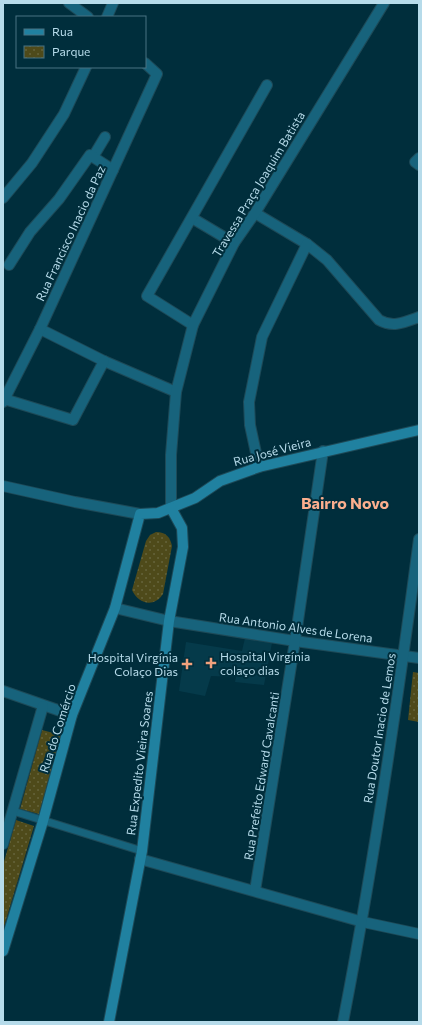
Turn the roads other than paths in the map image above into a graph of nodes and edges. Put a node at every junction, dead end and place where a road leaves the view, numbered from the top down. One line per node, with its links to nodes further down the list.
1 (69, 3): 4 (street)
2 (113, 3): 5 (street)
3 (384, 3): 15 (street, Travessa Praça Joaquim Batista)
4 (87, 16)
5 (107, 16)
6 (146, 64): 13 (street, Rua Francisco Inacio da Paz)
7 (86, 68): 14 (street)
8 (267, 84): 16 (street)
9 (105, 137): 10 (street)
10 (93, 157): 13 (street); 19 (street)
11 (419, 158): 12 (street)
12 (419, 165)
13 (113, 170): 22 (street, Rua Francisco Inacio da Paz)
14 (3, 198)
15 (255, 213): 17 (street, Travessa Praça Joaquim Batista); 18 (street)
16 (192, 218): 17 (street); 21 (street)
17 (234, 244): 21 (street, Travessa Praça Joaquim Batista)
18 (307, 244): 20 (street); 28 (street)
19 (9, 265)
20 (419, 317)
21 (193, 325): 24 (street, Travessa Praça Joaquim Batista)
22 (40, 330): 23 (street); 25 (street, Rua Francisco Inacio da Paz)
23 (104, 361): 24 (street); 25 (street)
24 (176, 392): 30 (street, Travessa Praça Joaquim Batista)
25 (4, 400)
26 (419, 430): 27 (main road, Rua José Vieira)
27 (323, 451): 28 (main road, Rua José Vieira); 35 (street, Rua Prefeito Edward Cavalcanti)
28 (260, 466): 30 (main road, Rua José Vieira)
29 (3, 486): 31 (street)
30 (171, 508): 31 (main road, Rua José Vieira); 34 (main road, Rua Expedito Vieira Soares)
31 (140, 514): 33 (main road, Rua do Comércio)
32 (419, 539): 36 (street, Rua Doutor Inacio de Lemos)
33 (115, 608): 34 (street, Rua Antonio Alves de Lorena); 40 (main road, Rua do Comércio)
34 (169, 621): 35 (street, Rua Antonio Alves de Lorena); 44 (main road, Rua Expedito Vieira Soares)
35 (295, 641): 36 (street, Rua Antonio Alves de Lorena); 45 (street, Rua Prefeito Edward Cavalcanti)
36 (404, 655): 37 (street, Rua Antonio Alves de Lorena); 46 (street, Rua Doutor Inacio de Lemos)
37 (419, 658)
38 (3, 691): 39 (street)
39 (43, 706): 40 (street); 41 (street)
40 (72, 715): 42 (main road, Rua do Comércio)
41 (13, 811): 42 (lane); 43 (street)
42 (43, 821): 44 (lane); 48 (main road, Rua do Comércio)
43 (3, 844)
44 (141, 855): 45 (street); 49 (main road, Rua Expedito Vieira Soares)
45 (255, 892): 46 (street)
46 (363, 922): 47 (street); 50 (street, Rua Doutor Inacio de Lemos)
47 (419, 934)
48 (3, 951)
49 (110, 1022)
50 (343, 1022)

